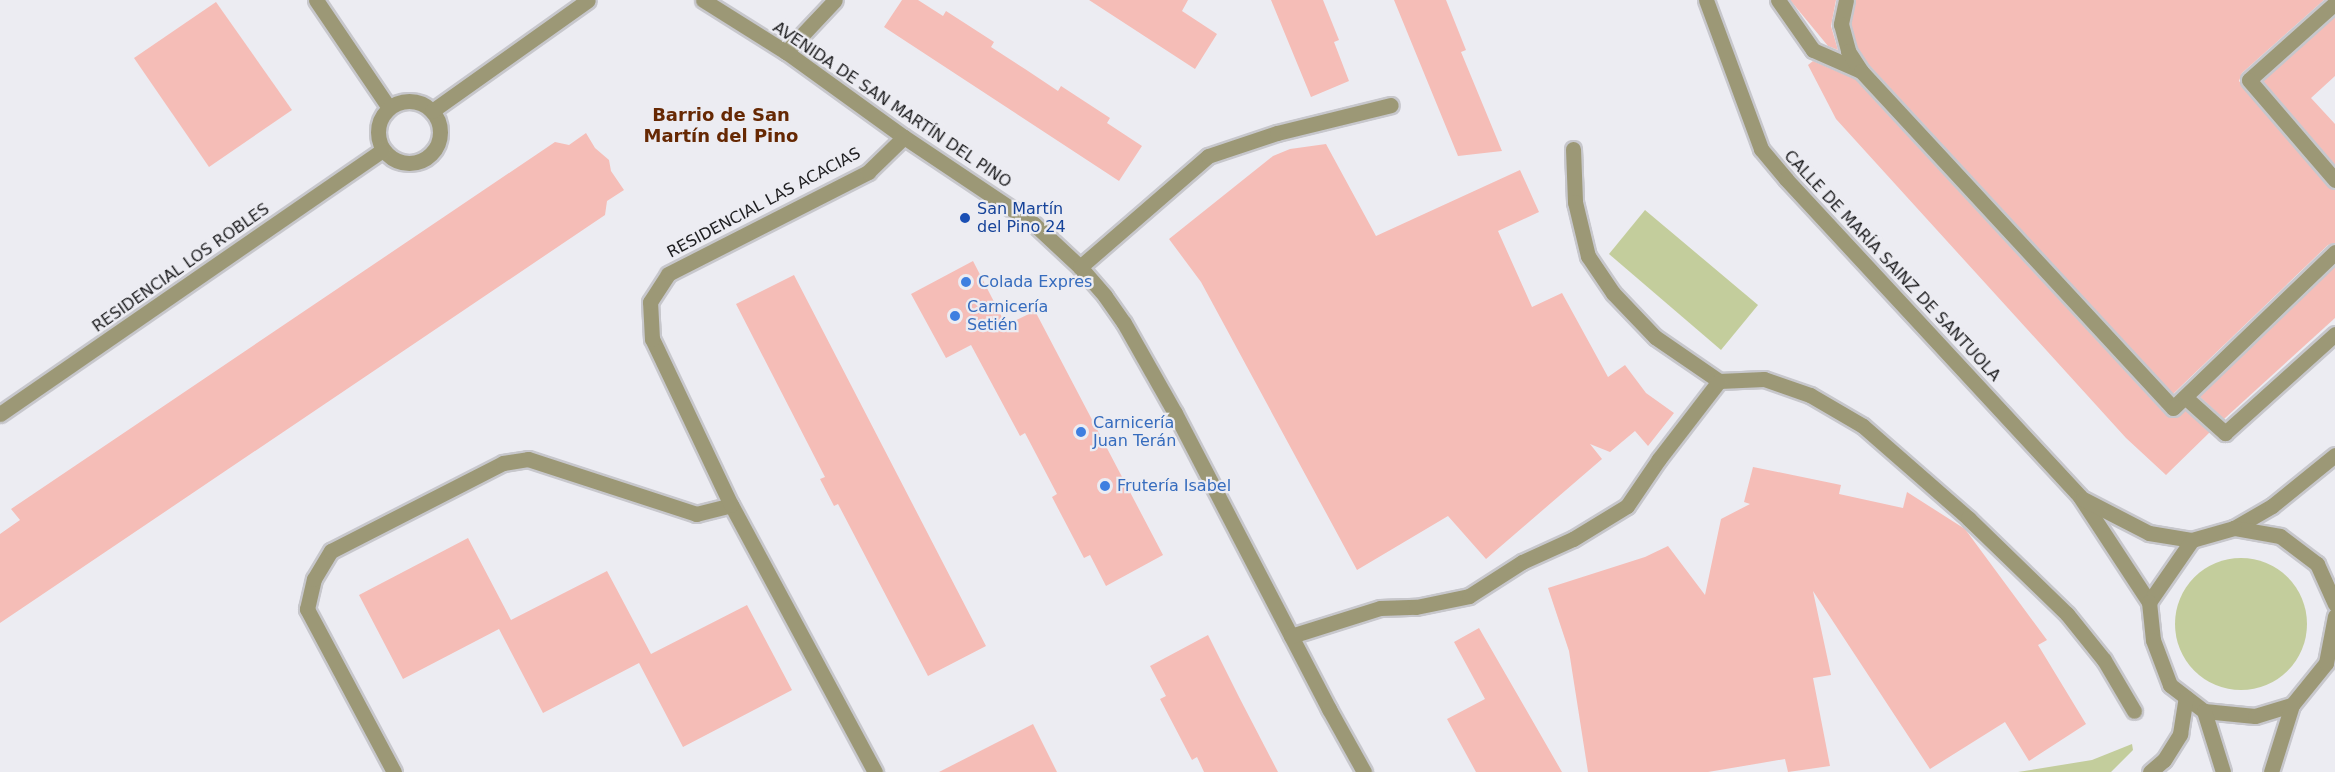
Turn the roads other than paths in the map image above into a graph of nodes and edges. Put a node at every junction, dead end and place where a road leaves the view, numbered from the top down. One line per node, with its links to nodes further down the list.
1 (316, 0): 12 (street)
2 (588, 0): 13 (street)
3 (703, 0): 9 (street, AVENIDA DE SAN MARTÍN DEL PINO)
4 (836, 0): 9 (street)
5 (1706, 0): 25 (street, CALLE DE MARÍA SAINZ DE SANTUOLA)
6 (1778, 0): 10 (street)
7 (1846, 0): 10 (street)
8 (2335, 3): 17 (street)
9 (786, 51): 14 (street, AVENIDA DE SAN MARTÍN DEL PINO)
10 (1861, 71): 22 (street)
11 (1391, 105): 19 (street)
12 (389, 108): 13 (street); 16 (street)
13 (432, 111): 16 (street)
14 (904, 137): 19 (street, AVENIDA DE SAN MARTÍN DEL PINO); 26 (street, RESIDENCIAL LAS ACACIAS)
15 (1573, 149): 21 (street)
16 (383, 150): 23 (street, RESIDENCIAL LOS ROBLES)
17 (2335, 180)
18 (2335, 252): 22 (street)
19 (1080, 267): 32 (street, AVENIDA DE SAN MARTÍN DEL PINO)
20 (2335, 334): 22 (street)
21 (1719, 381): 32 (street); 35 (street)
22 (2185, 398)
23 (0, 414)
24 (2335, 455): 27 (street)
25 (2080, 497): 28 (street, CALLE DE MARÍA SAINZ DE SANTUOLA); 29 (street, CALLE DE MARÍA SAINZ DE SANTUOLA)
26 (731, 505): 37 (street); 38 (street, RESIDENCIAL LAS ACACIAS)
27 (2234, 528): 28 (street); 30 (street)
28 (2192, 540): 29 (street)
29 (2149, 602): 33 (street)
30 (2335, 604)
31 (2335, 616): 34 (street)
32 (1291, 636): 39 (street, AVENIDA DE SAN MARTÍN DEL PINO)
33 (2186, 697): 36 (street); 40 (street)
34 (2292, 705): 36 (street); 42 (street)
35 (2134, 711)
36 (2204, 711): 41 (street)
37 (394, 772)
38 (875, 772)
39 (1364, 772)
40 (2150, 772)
41 (2223, 772)
42 (2271, 772)

